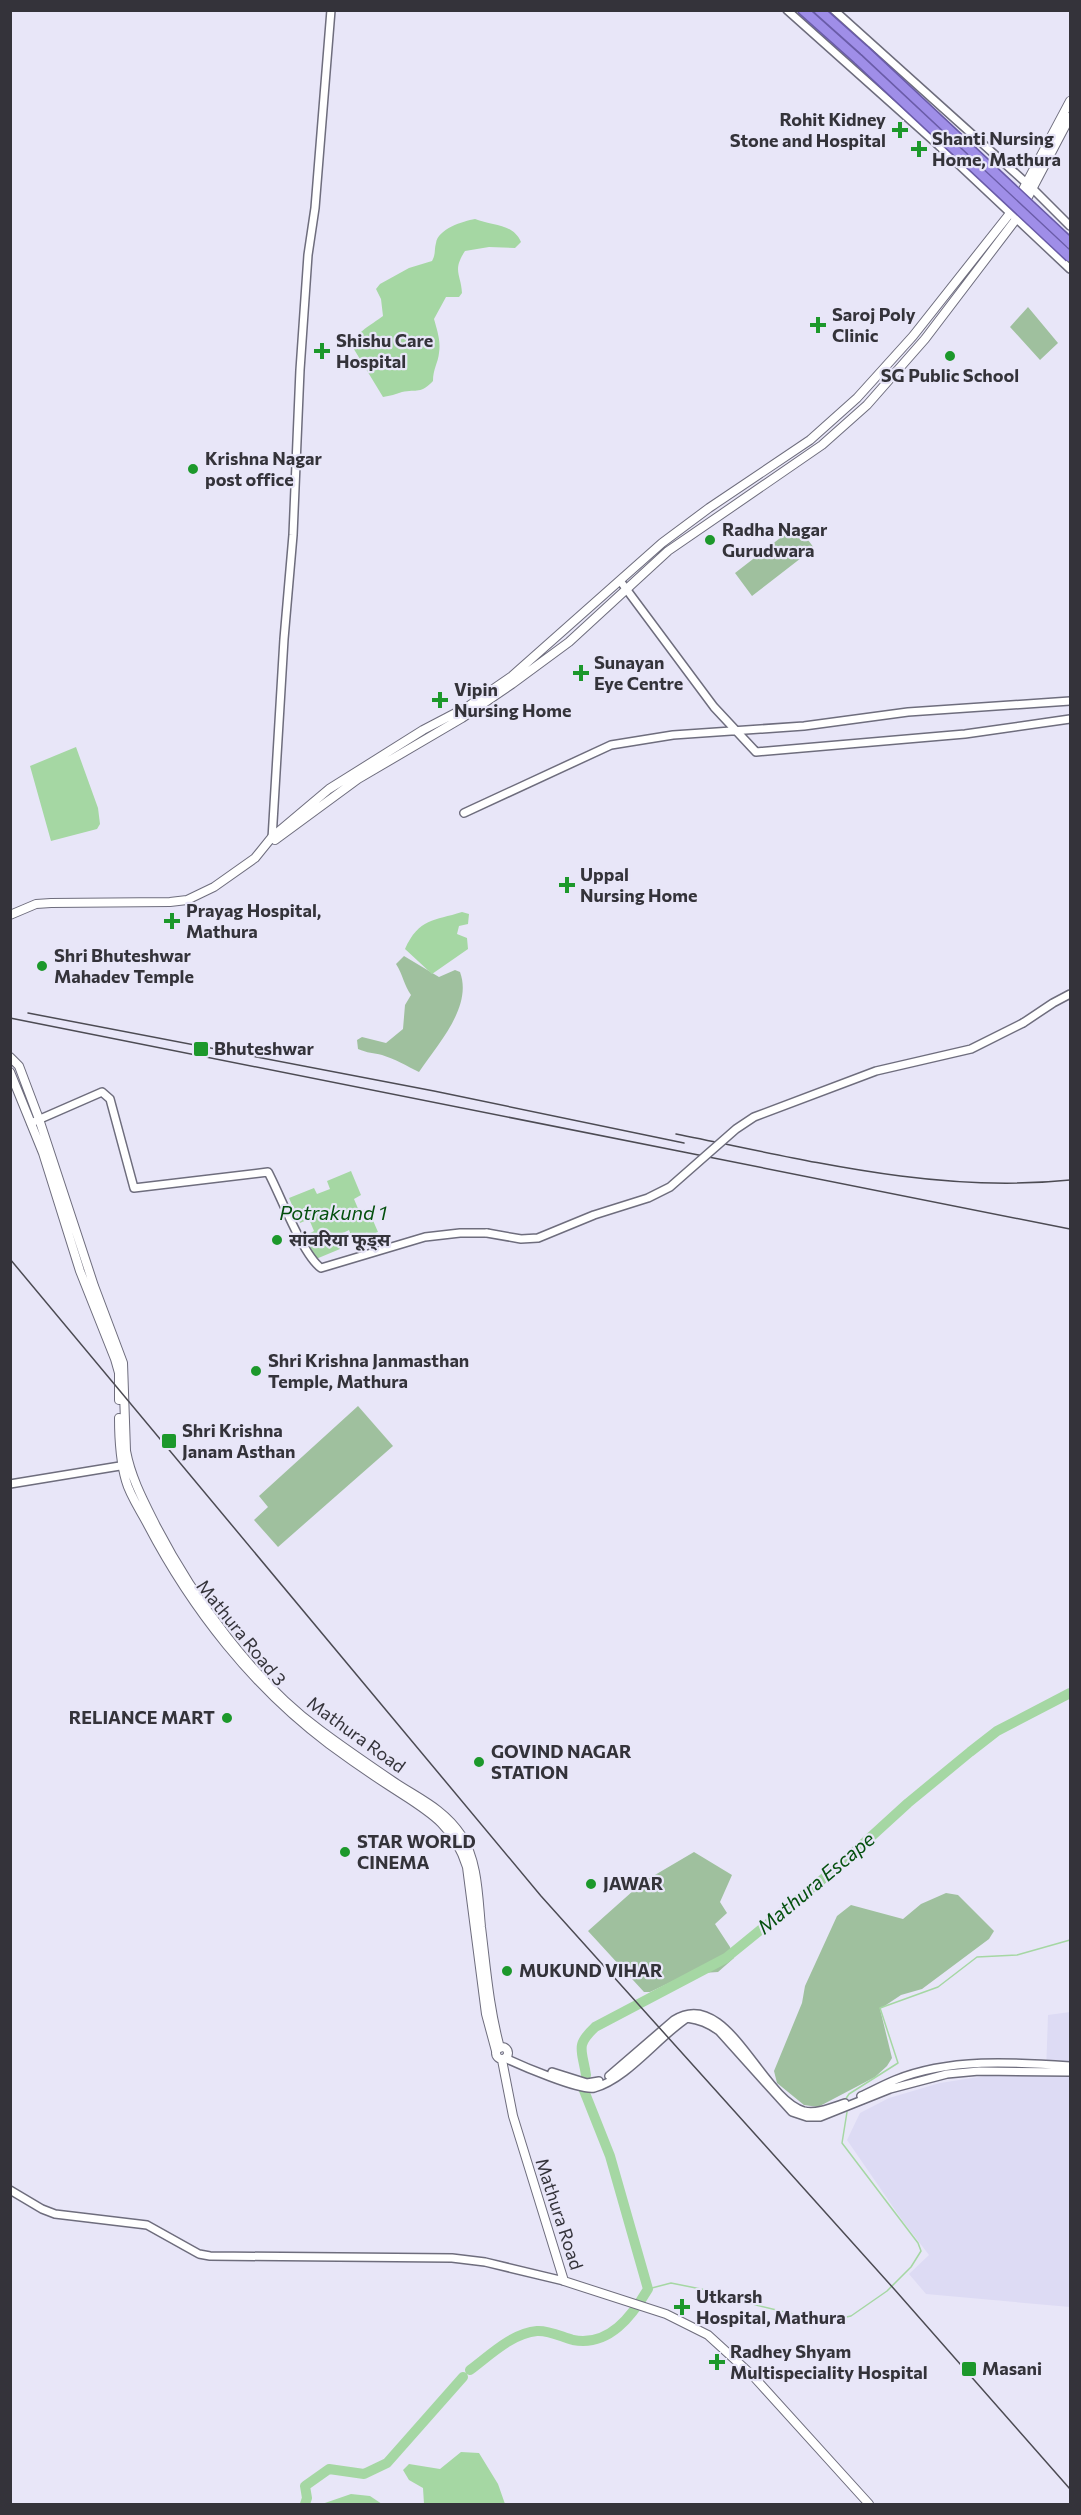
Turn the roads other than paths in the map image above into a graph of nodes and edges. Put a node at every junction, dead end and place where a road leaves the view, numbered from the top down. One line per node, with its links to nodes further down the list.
1 (331, 10): 21 (street)
2 (787, 10): 11 (street)
3 (803, 10): 6 (highway)
4 (819, 10): 6 (highway)
5 (834, 10): 9 (street)
6 (862, 56): 13 (highway, bridge); 14 (highway, bridge)
7 (1071, 100): 9 (main road)
8 (1071, 117): 10 (main road)
9 (1027, 184): 10 (street); 11 (main road)
10 (1034, 190): 11 (main road); 12 (street)
11 (1014, 215): 15 (street); 16 (main road); 16 (main road)
12 (1071, 226)
13 (1071, 243)
14 (1071, 257)
15 (1071, 269)
16 (624, 584): 19 (street); 21 (main road)
17 (1071, 701): 19 (street)
18 (1071, 719): 19 (street)
19 (736, 731): 20 (street)
20 (464, 813)
21 (272, 840): 22 (main road)
22 (10, 915)
23 (1071, 994): 26 (street, bridge)
24 (10, 1058): 26 (main road)
25 (10, 1072): 27 (main road)
26 (39, 1119): 27 (street); 28 (main road)
27 (30, 1123): 28 (main road)
28 (125, 1466): 29 (street); 30 (main road, Mathura Road 3); 31 (main road, Mathura Road)
29 (10, 1484)
30 (397, 1791): 31 (main road, Mathura Road)
31 (483, 1967): 32 (main road, Mathura Road)
32 (505, 2058): 33 (street); 34 (street); 36 (main road, Mathura Road)
33 (1071, 2066)
34 (1071, 2072)
35 (10, 2190): 36 (street)
36 (564, 2281): 37 (main road, Mathura Road)
37 (869, 2505)

